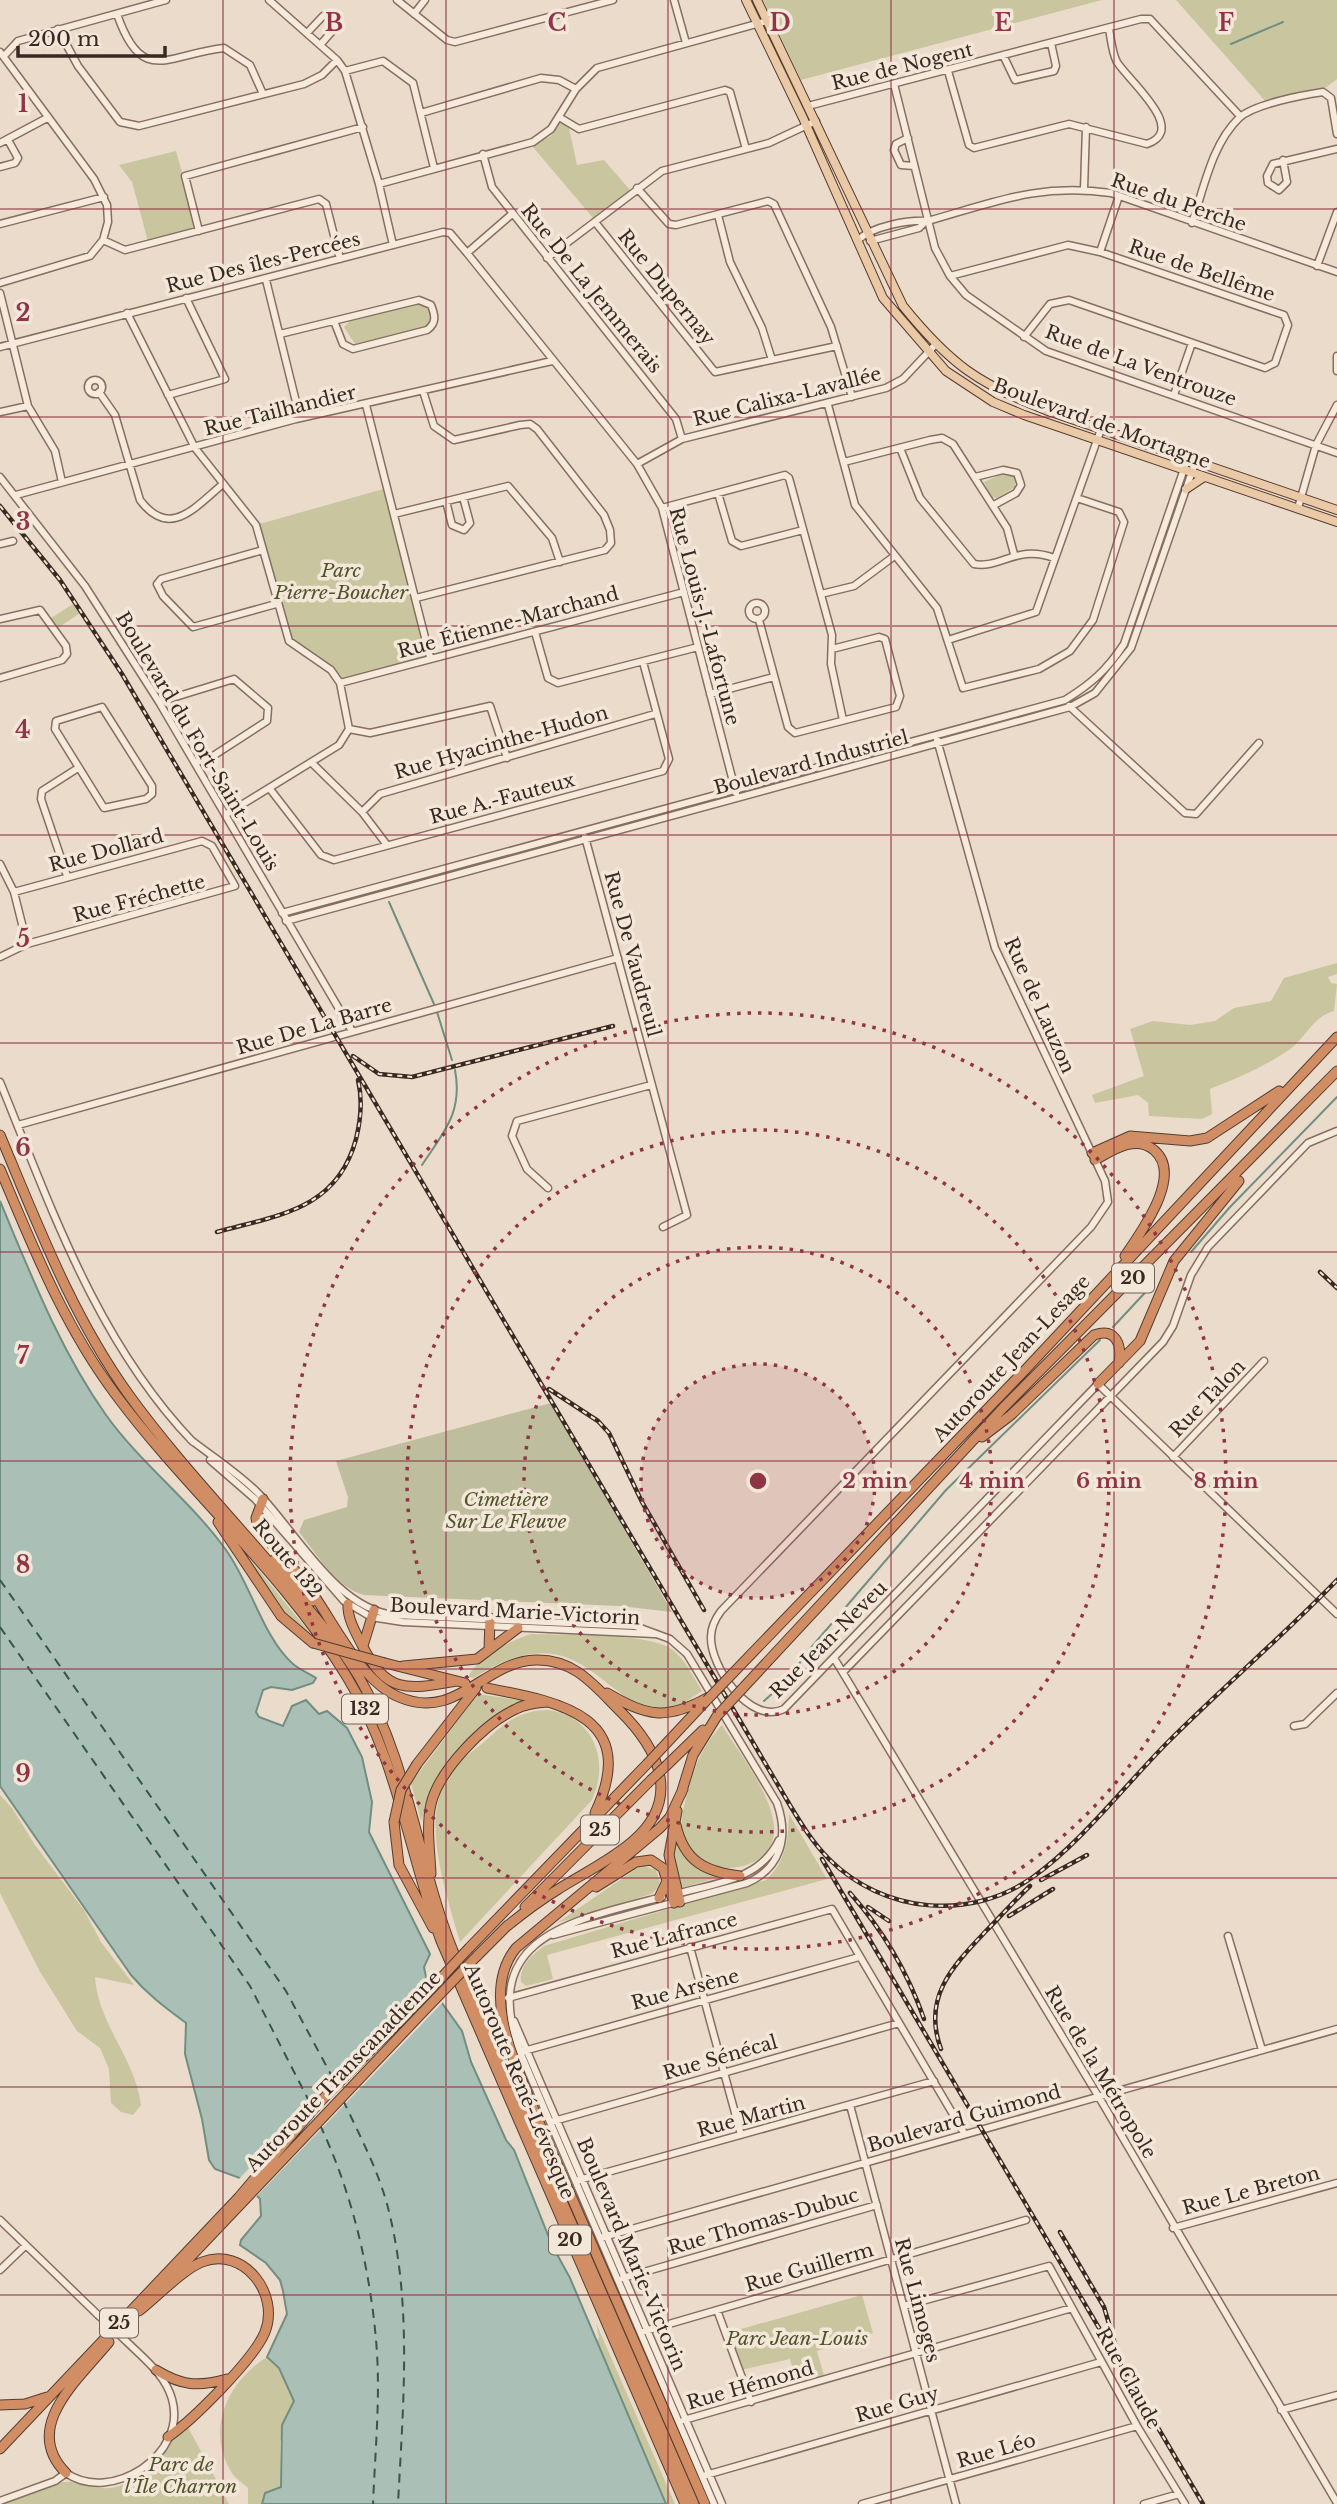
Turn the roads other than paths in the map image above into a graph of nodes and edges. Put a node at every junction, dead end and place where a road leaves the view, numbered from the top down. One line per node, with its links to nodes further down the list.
1 (166, 0): 10 (street)
2 (397, 0): 11 (street)
3 (425, 0): 11 (street)
4 (613, 0): 9 (street)
5 (674, 0): 17 (street)
6 (746, 0): 13 (main road, Boulevard de Mortagne)
7 (757, 0): 12 (main road, Boulevard de Mortagne)
8 (271, 1): 16 (street)
9 (596, 2): 11 (street)
10 (117, 13): 14 (street); 27 (street)
11 (414, 14)
12 (767, 22): 13 (street); 28 (main road, Boulevard de Mortagne)
13 (757, 24): 17 (street); 34 (main road, Boulevard de Mortagne)
14 (58, 29): 20 (street); 27 (street)
15 (1109, 29): 18 (street, Rue de Nogent); 30 (street, Rue de Nogent); 36 (street)
16 (307, 33): 19 (street); 19 (street)
17 (686, 43): 26 (street)
18 (1051, 43): 21 (street, Rue de Nogent); 21 (street, Rue de Nogent)
19 (320, 45): 22 (street)
20 (2, 54): 32 (street)
21 (1003, 55): 24 (street, Rue de Nogent)
22 (337, 60): 23 (street); 27 (street)
23 (345, 71): 29 (street); 35 (street)
24 (948, 71): 25 (street, Rue de Nogent); 36 (street)
25 (894, 84): 28 (street, Rue de Nogent); 38 (street, Rue de La Ventrouze)
26 (576, 89): 29 (street); 31 (street)
27 (262, 94)
28 (808, 106): 33 (main road, Boulevard de Mortagne)
29 (421, 113): 47 (street)
30 (1240, 116): 37 (street); 58 (street)
31 (559, 117): 41 (street); 43 (street)
32 (47, 118): 39 (street); 52 (street)
33 (816, 121): 34 (street); 61 (main road, Boulevard de Mortagne)
34 (806, 125): 41 (street); 63 (main road, Boulevard de Mortagne)
35 (363, 127): 48 (street); 60 (street)
36 (1086, 127): 50 (street)
37 (1337, 134)
38 (908, 138): 45 (street, Rue de La Ventrouze); 45 (street)
39 (8, 140): 40 (street); 46 (street)
40 (0, 143)
41 (746, 149): 49 (street)
42 (1337, 149): 44 (street)
43 (483, 154): 47 (street); 54 (street, Rue De La Jemmerais)
44 (1283, 160): 44 (street)
45 (914, 166): 56 (street, Rue de La Ventrouze)
46 (0, 167)
47 (434, 168): 48 (street)
48 (379, 184): 64 (street)
49 (637, 188): 55 (street); 57 (street)
50 (1084, 190): 51 (street, Rue du Perche); 56 (street, Rue du Perche)
51 (1119, 196): 58 (street, Rue du Perche); 65 (street)
52 (104, 197): 59 (street); 62 (street)
53 (1337, 212): 69 (street)
54 (512, 214): 66 (street); 67 (street, Rue De La Jemmerais)
55 (718, 215): 82 (street); 88 (street)
56 (926, 221): 61 (street, Rue du Perche); 71 (street, Rue de La Ventrouze)
57 (595, 222): 67 (street); 88 (street, Rue Dupernay)
58 (1192, 223): 69 (street, Rue du Perche)
59 (0, 224)
60 (199, 231): 62 (street); 68 (street)
61 (868, 237): 63 (street, Rue du Perche); 83 (main road, Boulevard de Mortagne)
62 (103, 240): 73 (street)
63 (858, 240): 85 (main road, Boulevard de Mortagne)
64 (393, 244): 66 (street, Rue Des îles-Percées); 68 (street, Rue Des îles-Percées)
65 (1100, 252): 71 (street, Rue de Bellême); 80 (street, Rue de Bellême)
66 (467, 253): 87 (street, Rue Louis-J.-Lafortune)
67 (547, 258): 102 (street, Rue De La Jemmerais)
68 (340, 259): 72 (street, Rue Des îles-Percées)
69 (1317, 266): 70 (street, Rue du Perche)
70 (1337, 272)
71 (950, 276): 79 (street, Rue de La Ventrouze)
72 (266, 279): 75 (street, Rue Des îles-Percées); 78 (street)
73 (0, 283)
74 (0, 293): 81 (street)
75 (186, 298): 76 (street, Rue Des îles-Percées); 92 (street)
76 (127, 313): 81 (street, Rue Des îles-Percées); 92 (street)
77 (334, 321): 77 (street); 78 (street)
78 (280, 334): 100 (street)
79 (1024, 337): 80 (street, Rue de Bellême); 93 (street, Rue de La Ventrouze)
80 (1192, 343): 93 (street)
81 (13, 344): 84 (street, Rue Des îles-Percées); 98 (street)
82 (837, 345): 88 (street, Rue Dupernay); 94 (street)
83 (935, 345): 85 (street, Rue Calixa-Lavallée); 101 (main road, Boulevard de Mortagne)
84 (0, 347)
85 (928, 353): 94 (street, Rue Calixa-Lavallée); 103 (main road, Boulevard de Mortagne)
86 (1337, 356): 89 (street)
87 (552, 360): 90 (street, Rue Tailhandier); 111 (street, Rue Louis-J.-Lafortune)
88 (772, 360)
89 (1337, 371)
90 (423, 391): 95 (street, Rue Tailhandier); 139 (street)
91 (99, 393): 110 (street)
92 (168, 395): 105 (street)
93 (1174, 395): 104 (street, Rue de La Ventrouze)
94 (852, 397): 96 (street, Rue Calixa-Lavallée)
95 (366, 405): 100 (street, Rue Tailhandier); 130 (street)
96 (828, 405): 102 (street, Rue Calixa-Lavallée); 109 (street)
97 (1337, 405): 104 (street)
98 (28, 407): 99 (street); 116 (street)
99 (0, 412)
100 (300, 418): 105 (street, Rue Tailhandier)
101 (1101, 429): 103 (street); 108 (main road, Boulevard de Mortagne)
102 (682, 439): 111 (street, Rue Calixa-Lavallée)
103 (1097, 440): 112 (main road, Boulevard de Mortagne); 123 (street)
104 (1316, 445): 107 (street, Rue de La Ventrouze); 122 (street)
105 (195, 448): 110 (street, Rue Tailhandier); 117 (street)
106 (900, 448): 109 (street); 114 (street); 136 (street)
107 (1337, 453)
108 (1191, 461): 112 (street, Boulevard Industriel); 122 (main road, Boulevard de Mortagne)
109 (844, 462): 137 (street)
110 (130, 464): 116 (street, Rue Tailhandier); 117 (street)
111 (637, 464): 127 (street, Rue Louis-J.-Lafortune)
112 (1188, 471): 115 (main road, Boulevard de Mortagne); 118 (street, Boulevard Industriel); 124 (street, Boulevard Industriel)
113 (0, 477): 120 (street, Boulevard du Fort-Saint-Louis)
114 (975, 477): 126 (street); 126 (street)
115 (1203, 477): 118 (main road); 128 (main road, Boulevard de Mortagne)
116 (62, 482): 120 (street, Rue Tailhandier)
117 (223, 484): 135 (street)
118 (1186, 489): 124 (street, Boulevard Industriel)
119 (718, 493): 127 (street); 132 (street); 132 (street)
120 (16, 495): 161 (street, Boulevard du Fort-Saint-Louis)
121 (463, 497): 125 (street); 125 (street); 139 (street)
122 (1299, 497): 128 (street); 129 (main road, Boulevard de Mortagne)
123 (1077, 498): 138 (street); 150 (street)
124 (1178, 500): 140 (street, Boulevard Industriel); 141 (street, Boulevard Industriel)
125 (446, 501): 130 (street)
126 (994, 505): 136 (street)
127 (662, 508): 142 (street, Rue Louis-J.-Lafortune)
128 (1298, 508): 131 (main road, Boulevard de Mortagne)
129 (1337, 510)
130 (394, 514): 144 (street)
131 (1337, 522)
132 (803, 530): 143 (street)
133 (13, 541): 134 (street)
134 (0, 544)
135 (263, 550): 145 (street); 145 (street)
136 (1014, 554): 138 (street)
137 (893, 557): 143 (street); 150 (street)
138 (1054, 558): 150 (street)
139 (561, 562): 144 (street)
140 (1146, 580): 141 (street); 149 (street, Boulevard Industriel)
141 (1154, 583): 151 (street, Boulevard Industriel)
142 (684, 592): 148 (street, Rue Étienne-Marchand); 152 (street, Rue Louis-J.-Lafortune)
143 (821, 594): 153 (street)
144 (416, 598): 154 (street)
145 (276, 604): 158 (street)
146 (0, 619): 157 (street)
147 (759, 620): 156 (street)
148 (535, 632): 154 (street, Rue Étienne-Marchand); 155 (street)
149 (1126, 637): 151 (street); 160 (street, Boulevard Industriel)
150 (948, 640)
151 (1134, 640): 162 (street, Boulevard Industriel)
152 (698, 647): 155 (street); 159 (street, Rue Louis-J.-Lafortune)
153 (832, 649): 165 (street); 165 (street)
154 (430, 657): 158 (street, Rue Étienne-Marchand)
155 (643, 662): 163 (street, Rue A.-Fauteux)
156 (774, 677): 159 (street); 165 (street)
157 (0, 678)
158 (340, 683): 167 (street)
159 (710, 694): 177 (street, Rue Louis-J.-Lafortune)
160 (1065, 700): 162 (street); 164 (street, Boulevard Industriel)
161 (159, 702): 174 (street, Boulevard du Fort-Saint-Louis); 174 (street)
162 (1070, 707): 164 (street, Boulevard Industriel); 169 (street)
163 (655, 714): 172 (street, Rue Hyacinthe-Hudon); 186 (street, Rue A.-Fauteux)
164 (1027, 716): 166 (street, Boulevard Industriel)
165 (843, 720)
166 (991, 726): 168 (street, Boulevard Industriel); 170 (street, Boulevard Industriel)
167 (349, 729): 172 (street); 173 (street)
168 (936, 736): 170 (street, Rue de Lauzon); 171 (street, Boulevard Industriel)
169 (1259, 743)
170 (939, 744): 171 (street, Boulevard Industriel); 216 (street, Rue de Lauzon)
171 (903, 749): 177 (street, Boulevard Industriel)
172 (507, 758): 180 (street, Rue Hyacinthe-Hudon)
173 (312, 762): 176 (street); 180 (street)
174 (195, 763): 181 (street, Boulevard du Fort-Saint-Louis)
175 (78, 768): 175 (street); 194 (street)
176 (270, 789): 181 (street); 186 (street, Rue A.-Fauteux)
177 (737, 794): 178 (street, Boulevard Industriel); 179 (street, Boulevard Industriel)
178 (699, 800): 179 (street); 182 (street, Boulevard Industriel)
179 (702, 808): 183 (street, Boulevard Industriel)
180 (362, 811): 186 (street)
181 (225, 815): 201 (street, Boulevard du Fort-Saint-Louis)
182 (583, 832): 183 (street, Rue De Vaudreuil); 185 (street, Boulevard Industriel)
183 (586, 840): 188 (street, Boulevard Industriel); 205 (street, Rue De Vaudreuil)
184 (207, 842): 194 (street, Rue Dollard); 203 (street, Rue Fréchette)
185 (537, 844): 187 (street, Boulevard Industriel); 188 (street)
186 (387, 845)
187 (518, 849): 189 (street, Boulevard Industriel); 190 (street)
188 (539, 852): 190 (street, Boulevard Industriel)
189 (488, 858): 192 (street); 193 (street, Boulevard Industriel)
190 (520, 858): 192 (street, Boulevard Industriel)
191 (0, 864): 199 (street)
192 (489, 866): 195 (street, Boulevard Industriel)
193 (442, 870): 195 (street); 196 (street, Boulevard Industriel)
194 (67, 876): 199 (street, Rue Dollard)
195 (444, 878): 198 (street, Boulevard Industriel)
196 (398, 882): 197 (street, Boulevard Industriel); 198 (street)
197 (377, 887): 200 (street); 201 (street, Boulevard Industriel)
198 (400, 890): 200 (street, Boulevard Industriel)
199 (14, 892): 203 (street)
200 (380, 895): 202 (street, Boulevard Industriel)
201 (282, 913): 202 (street, Boulevard du Fort-Saint-Louis)
202 (286, 921): 206 (street, Boulevard du Fort-Saint-Louis)
203 (27, 944): 204 (street, Rue Fréchette)
204 (0, 957)
205 (618, 958): 206 (street, Rue De La Barre); 211 (street, Rue De Vaudreuil)
206 (352, 1031): 212 (street, Rue De La Barre)
207 (1337, 1037): 209 (highway, Autoroute Jean-Lesage / 20)
208 (1337, 1071): 215 (highway, Autoroute Jean-Lesage / 20)
209 (1295, 1080): 216 (highway); 221 (highway, Autoroute Jean-Lesage / 20)
210 (0, 1082): 212 (street, Boulevard Marie-Victorin)
211 (651, 1085): 218 (street); 220 (street, Rue De Vaudreuil)
212 (18, 1125): 230 (street, Boulevard Marie-Victorin)
213 (1337, 1131): 225 (street, Rue Jean-Neveu)
214 (0, 1136): 228 (highway, Route 132 / 132)
215 (1262, 1149): 223 (highway); 226 (highway, Autoroute Jean-Lesage / 20)
216 (1093, 1157): 219 (street, Rue de Lauzon); 221 (highway)
217 (0, 1169): 229 (highway, Route 132 / 132)
218 (548, 1188)
219 (1109, 1199): 240 (street, Rue Jean-Neveu)
220 (663, 1227)
221 (1111, 1278): 248 (highway, Autoroute Jean-Lesage / 20, bridge)
222 (1264, 1361): 227 (street, Rue Talon)
223 (1119, 1363): 224 (highway); 226 (highway)
224 (1098, 1384): 225 (street); 240 (street, Rue Jean-Neveu)
225 (1111, 1396): 227 (street); 242 (street, Rue Jean-Neveu)
226 (961, 1454): 246 (highway, Autoroute Jean-Lesage / 20)
227 (1173, 1457): 233 (street)
228 (200, 1481): 234 (highway); 252 (highway, Route 132 / 132)
229 (204, 1500): 241 (highway, bridge); 266 (highway, Route 132 / 132)
230 (262, 1507): 231 (street, Boulevard Marie-Victorin); 232 (street, Boulevard Marie-Victorin); 234 (highway)
231 (348, 1604): 232 (street, Boulevard Marie-Victorin); 238 (highway)
232 (372, 1614): 235 (street, Boulevard Marie-Victorin); 238 (highway)
233 (1337, 1614)
234 (331, 1620): 243 (highway)
235 (490, 1623): 236 (street, Boulevard Marie-Victorin); 237 (street, Boulevard Marie-Victorin); 239 (highway)
236 (518, 1628): 237 (street, Boulevard Marie-Victorin); 239 (highway)
237 (659, 1635): 256 (street, Boulevard Marie-Victorin)
238 (363, 1646): 241 (highway)
239 (489, 1650): 241 (highway)
240 (834, 1658): 242 (street, Rue de la Métropole)
241 (403, 1666)
242 (844, 1671): 280 (street, Rue de la Métropole)
243 (476, 1688): 245 (highway); 266 (highway, bridge)
244 (487, 1688): 249 (highway)
245 (600, 1689): 248 (highway); 263 (highway)
246 (743, 1689): 250 (highway, Autoroute Jean-Lesage / 25, bridge)
247 (1337, 1693): 251 (street)
248 (709, 1697): 254 (highway, Autoroute Transcanadienne / 25, bridge)
249 (547, 1702): 254 (highway); 257 (highway)
250 (717, 1716): 253 (highway); 263 (highway, Autoroute Transcanadienne / 25, bridge)
251 (1294, 1726)
252 (401, 1775): 257 (highway); 275 (highway, Route 132 / 132)
253 (683, 1789): 255 (highway); 262 (highway)
254 (592, 1820): 288 (highway, Autoroute Transcanadienne / 25, bridge)
255 (675, 1820): 258 (highway); 261 (highway)
256 (782, 1835): 258 (street, Boulevard Marie-Victorin); 261 (street, Boulevard Marie-Victorin)
257 (431, 1874): 327 (highway)
258 (740, 1877): 261 (street, Boulevard Marie-Victorin)
259 (667, 1881): 260 (highway); 261 (highway); 262 (highway)
260 (659, 1898): 261 (street, Boulevard Marie-Victorin); 264 (street, Boulevard Marie-Victorin)
261 (676, 1898): 264 (street, Boulevard Marie-Victorin)
262 (571, 1903): 327 (highway)
263 (506, 1927): 288 (highway, Autoroute Transcanadienne / 25, bridge)
264 (553, 1935): 269 (street, Boulevard Marie-Victorin)
265 (1228, 1936): 277 (street)
266 (441, 1941): 325 (highway, Autoroute René-Lévesque / 20)
267 (690, 1947): 268 (street, Rue Lafrance); 270 (street, Rue Lafrance); 272 (street)
268 (859, 1957): 272 (street, Rue Arsène); 273 (street)
269 (510, 1982): 270 (street); 271 (street, Boulevard Marie-Victorin)
270 (525, 1992): 271 (street, Rue Lafrance)
271 (508, 1998): 276 (street, Boulevard Marie-Victorin)
272 (703, 2000): 276 (street, Rue Arsène); 278 (street)
273 (899, 2023): 278 (street, Rue Sénécal); 279 (street)
274 (1337, 2029): 277 (street, Boulevard Guimond)
275 (489, 2034): 326 (highway, Autoroute René-Lévesque / 132)
276 (524, 2050): 282 (street, Boulevard Marie-Victorin)
277 (1262, 2050): 280 (street, Boulevard Guimond)
278 (723, 2073): 282 (street, Rue Sénécal); 284 (street)
279 (934, 2081): 281 (street, Rue Martin); 283 (street)
280 (1098, 2096): 283 (street, Boulevard Guimond); 292 (street, Rue de la Métropole)
281 (850, 2105): 284 (street, Rue Martin); 285 (street, Rue Limoges)
282 (554, 2121): 286 (street, Boulevard Marie-Victorin)
283 (964, 2133): 285 (street, Boulevard Guimond)
284 (741, 2135): 286 (street, Rue Martin)
285 (865, 2161): 289 (street, Rue Limoges); 293 (street, Boulevard Guimond)
286 (579, 2180): 293 (street, Boulevard Marie-Victorin)
287 (1337, 2183): 292 (street, Rue Le Breton)
288 (241, 2200): 301 (highway, Autoroute Transcanadienne / 25); 308 (highway, Autoroute Transcanadienne / 25)
289 (877, 2205): 295 (street, Rue Limoges); 297 (street, Rue Thomas-Dubuc)
290 (0, 2220): 294 (street)
291 (1026, 2220): 295 (street, Rue Guillerm)
292 (1173, 2228): 312 (street, Rue de la Métropole)
293 (603, 2236): 297 (street, Boulevard Marie-Victorin)
294 (26, 2245): 296 (street); 306 (street, bridge)
295 (891, 2259): 298 (street, Rue Limoges); 300 (street, Rue Guillerm)
296 (0, 2270)
297 (622, 2279): 302 (street, Boulevard Marie-Victorin)
298 (904, 2306): 299 (street, Rue Claude); 304 (street, Rue Limoges)
299 (1072, 2308): 304 (street, Rue Hémond); 305 (street, Rue Claude)
300 (716, 2310): 302 (street, Rue Guillerm); 310 (street)
301 (139, 2311): 303 (highway, Autoroute Transcanadienne / 25); 307 (highway)
302 (644, 2331): 314 (street, Boulevard Marie-Victorin)
303 (109, 2342): 318 (highway, Autoroute Transcanadienne / 25); 319 (highway)
304 (916, 2353): 310 (street, Rue Hémond); 313 (street, Rue Limoges)
305 (1101, 2361): 313 (street, Rue Guy); 315 (street, Rue Claude)
306 (156, 2370): 307 (highway); 316 (street)
307 (229, 2379): 316 (highway)
308 (51, 2395): 311 (highway); 317 (highway, Autoroute Transcanadienne / 25)
309 (1337, 2395): 312 (street)
310 (751, 2402): 314 (street, Rue Hémond)
311 (0, 2405)
312 (1281, 2410): 324 (street, Rue de la Métropole)
313 (931, 2411): 320 (street, Rue Guy); 321 (street, Rue Limoges)
314 (682, 2421): 320 (street, Boulevard Marie-Victorin)
315 (1137, 2426): 321 (street, Rue Léo); 322 (street, Rue Claude)
316 (168, 2437): 319 (street)
317 (0, 2449)
318 (0, 2456)
319 (66, 2473): 323 (street)
320 (706, 2475): 328 (street, Boulevard Marie-Victorin); 329 (street, Boulevard Marie-Victorin)
321 (950, 2480): 330 (street, Rue Léo); 331 (street, Rue Limoges)
322 (1179, 2494): 332 (street); 333 (street, Rue Claude)
323 (0, 2501)
324 (1337, 2503)
325 (685, 2504)
326 (694, 2504)
327 (703, 2504)
328 (714, 2504)
329 (722, 2504)
330 (863, 2504)
331 (956, 2504)
332 (1144, 2504)
333 (1185, 2504)

